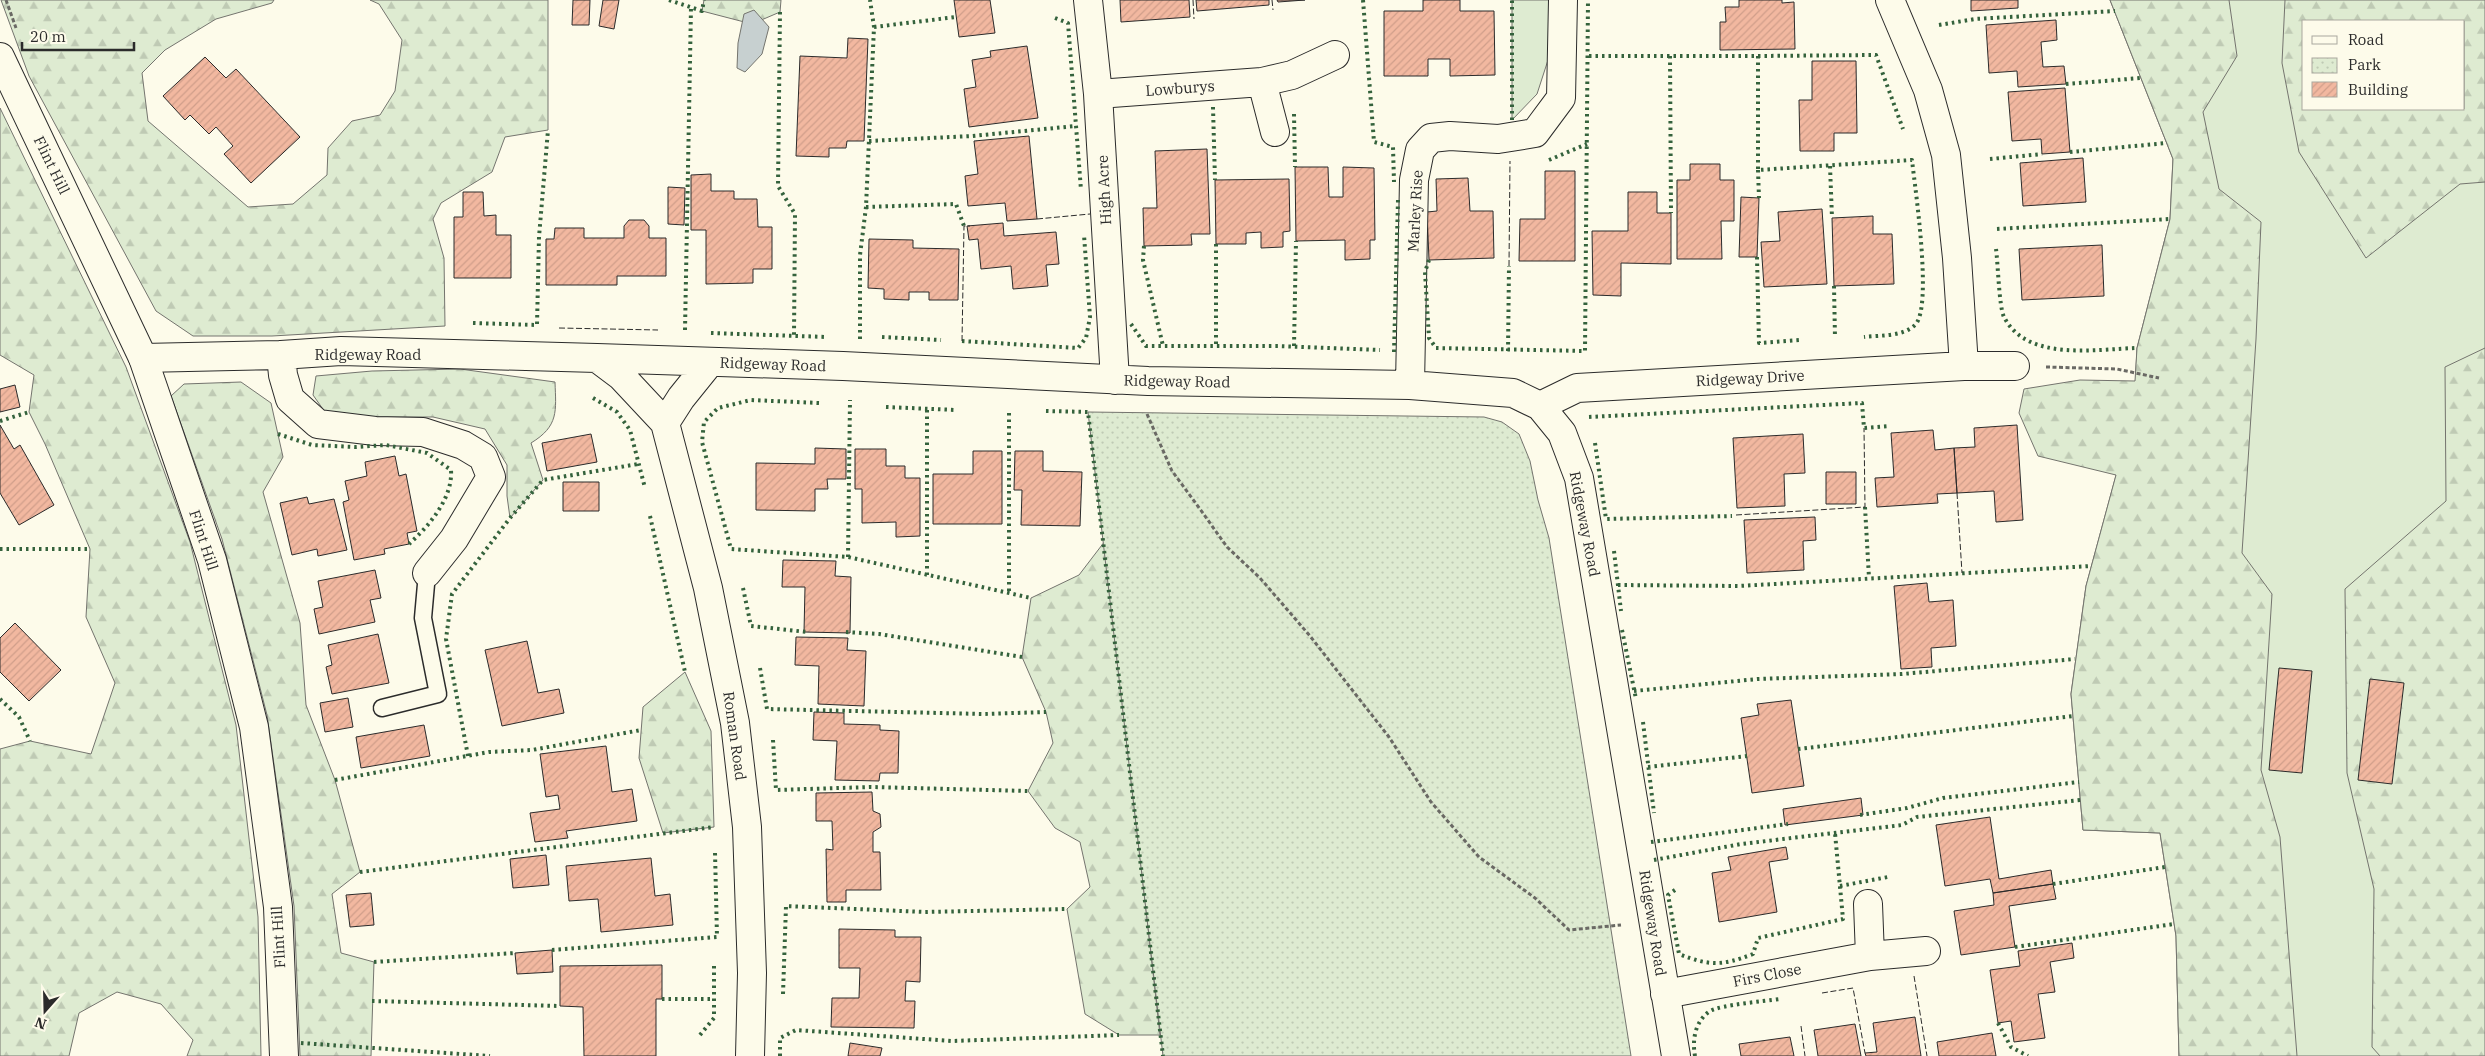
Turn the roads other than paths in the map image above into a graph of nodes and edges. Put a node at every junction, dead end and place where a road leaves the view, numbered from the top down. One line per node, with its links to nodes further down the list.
1 (1088, 0): 7 (street, High Acre)
2 (1563, 0): 16 (street, Marley Rise)
3 (1890, 0): 13 (street)
4 (1335, 55): 6 (street, Lowburys)
5 (0, 57): 10 (street, Flint Hill)
6 (1262, 82): 7 (street, Lowburys); 8 (street)
7 (1098, 94): 15 (street, High Acre)
8 (1275, 132)
9 (281, 355): 10 (street, Ridgeway Road); 11 (street, Ridgeway Road); 19 (street)
10 (144, 358): 25 (street, Flint Hill)
11 (597, 358): 12 (street, Ridgeway Road); 18 (street, Roman Road)
12 (710, 362): 15 (street, Ridgeway Road); 18 (street)
13 (1964, 366): 14 (street, Ridgeway Drive); 17 (street, Ridgeway Drive)
14 (2015, 366)
15 (1115, 380): 16 (street, Ridgeway Road)
16 (1410, 385): 17 (street, Ridgeway Road)
17 (1540, 406): 24 (street, Ridgeway Road)
18 (665, 423): 26 (street, Roman Road)
19 (427, 573): 20 (lane)
20 (382, 708)
21 (1868, 904): 23 (street)
22 (1926, 951): 23 (street, Firs Close)
23 (1870, 956): 24 (street, Firs Close)
24 (1665, 994): 27 (street, Ridgeway Road)
25 (284, 1056)
26 (750, 1056)
27 (1676, 1056)

